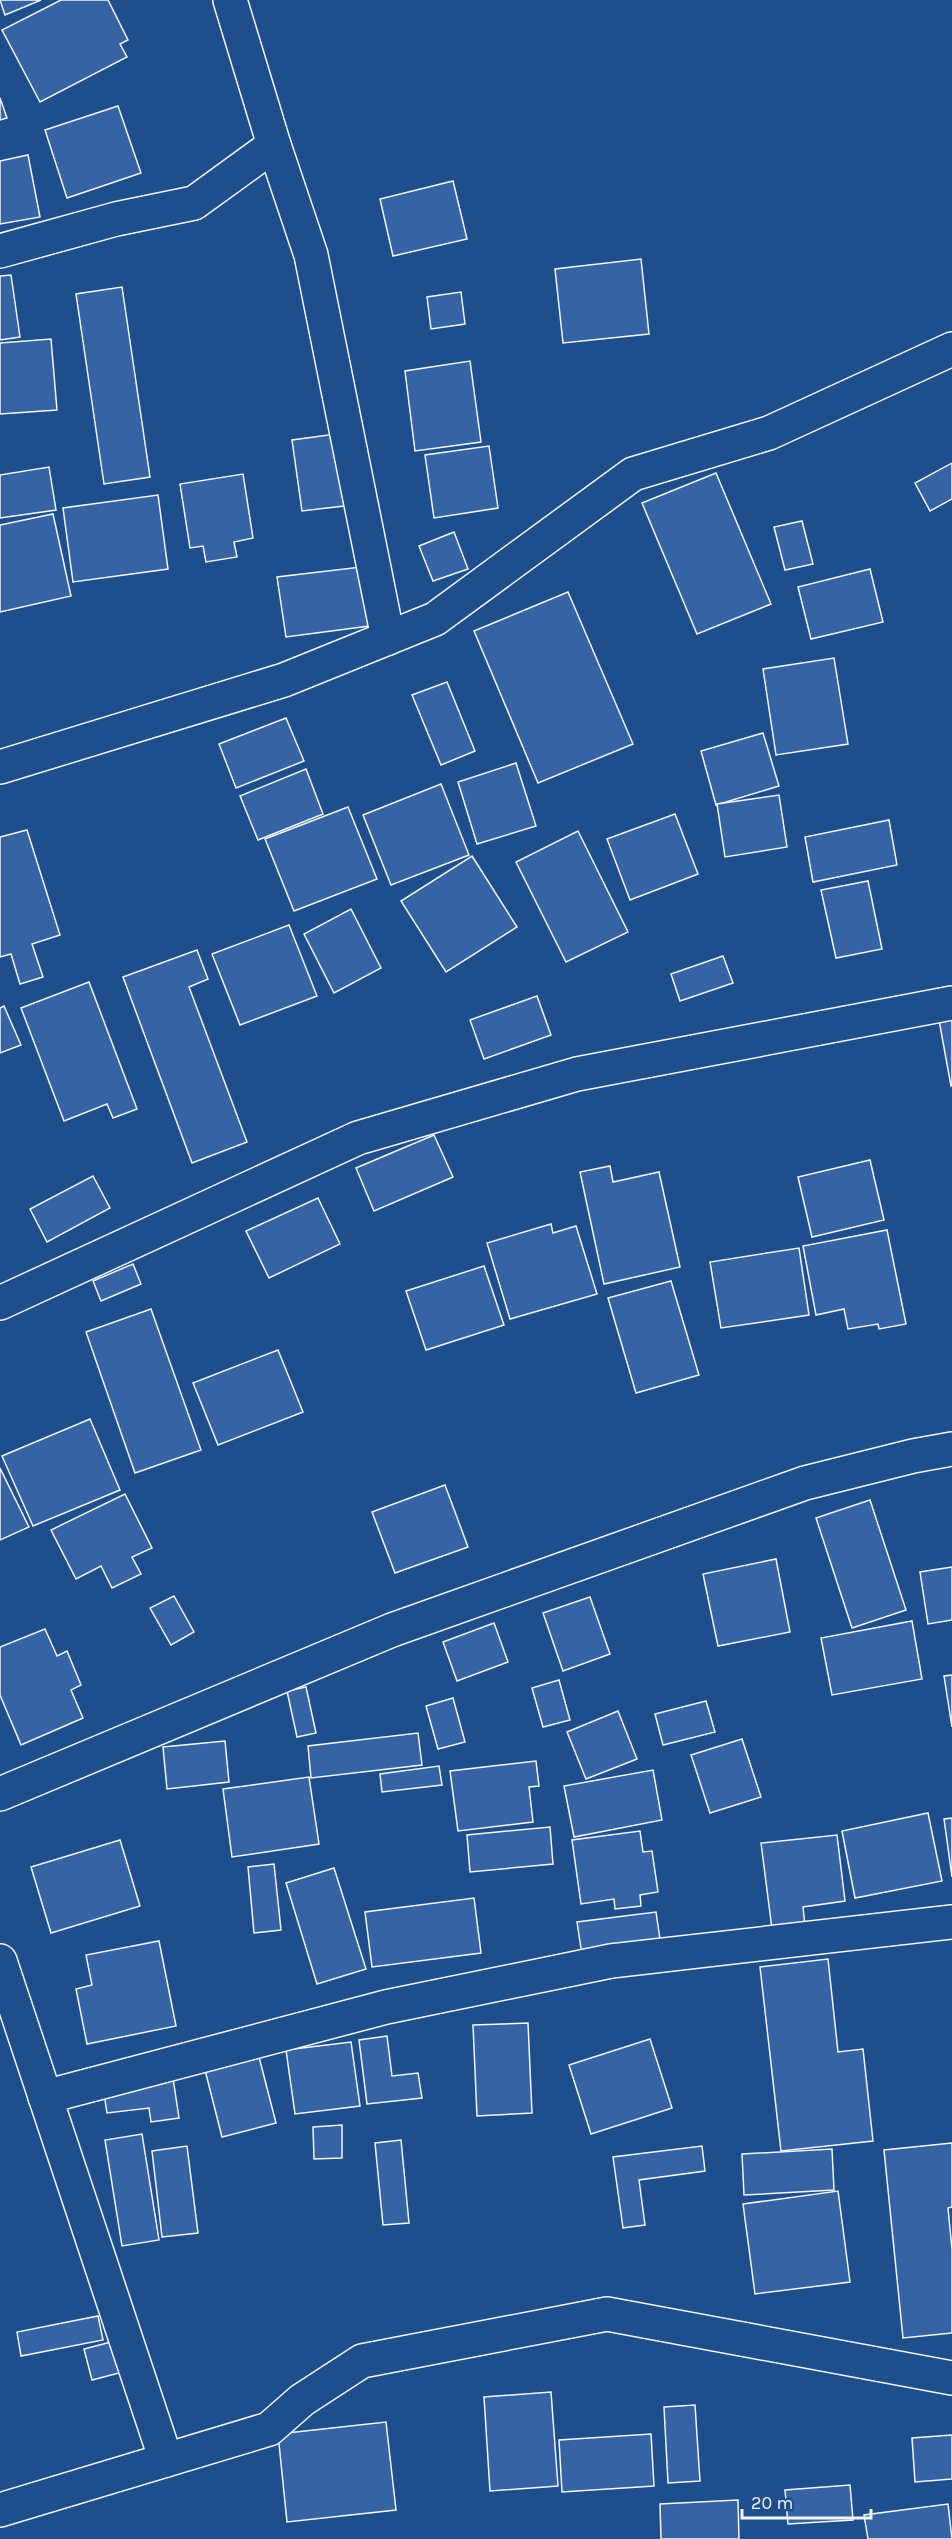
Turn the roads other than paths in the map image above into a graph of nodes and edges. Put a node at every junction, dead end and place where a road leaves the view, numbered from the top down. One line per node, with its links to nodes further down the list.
1 (230, 0): 2 (street)
2 (274, 145): 3 (street); 5 (street)
3 (0, 251)
4 (952, 349): 5 (street)
5 (388, 638): 6 (street)
6 (0, 767)
7 (952, 1003): 8 (street)
8 (0, 1303)
9 (952, 1449): 10 (street)
10 (0, 1794)
11 (952, 1922): 13 (street)
12 (0, 1961): 13 (street)
13 (45, 2097): 15 (street)
14 (952, 2378): 15 (street)
15 (166, 2460): 16 (street)
16 (0, 2510)

